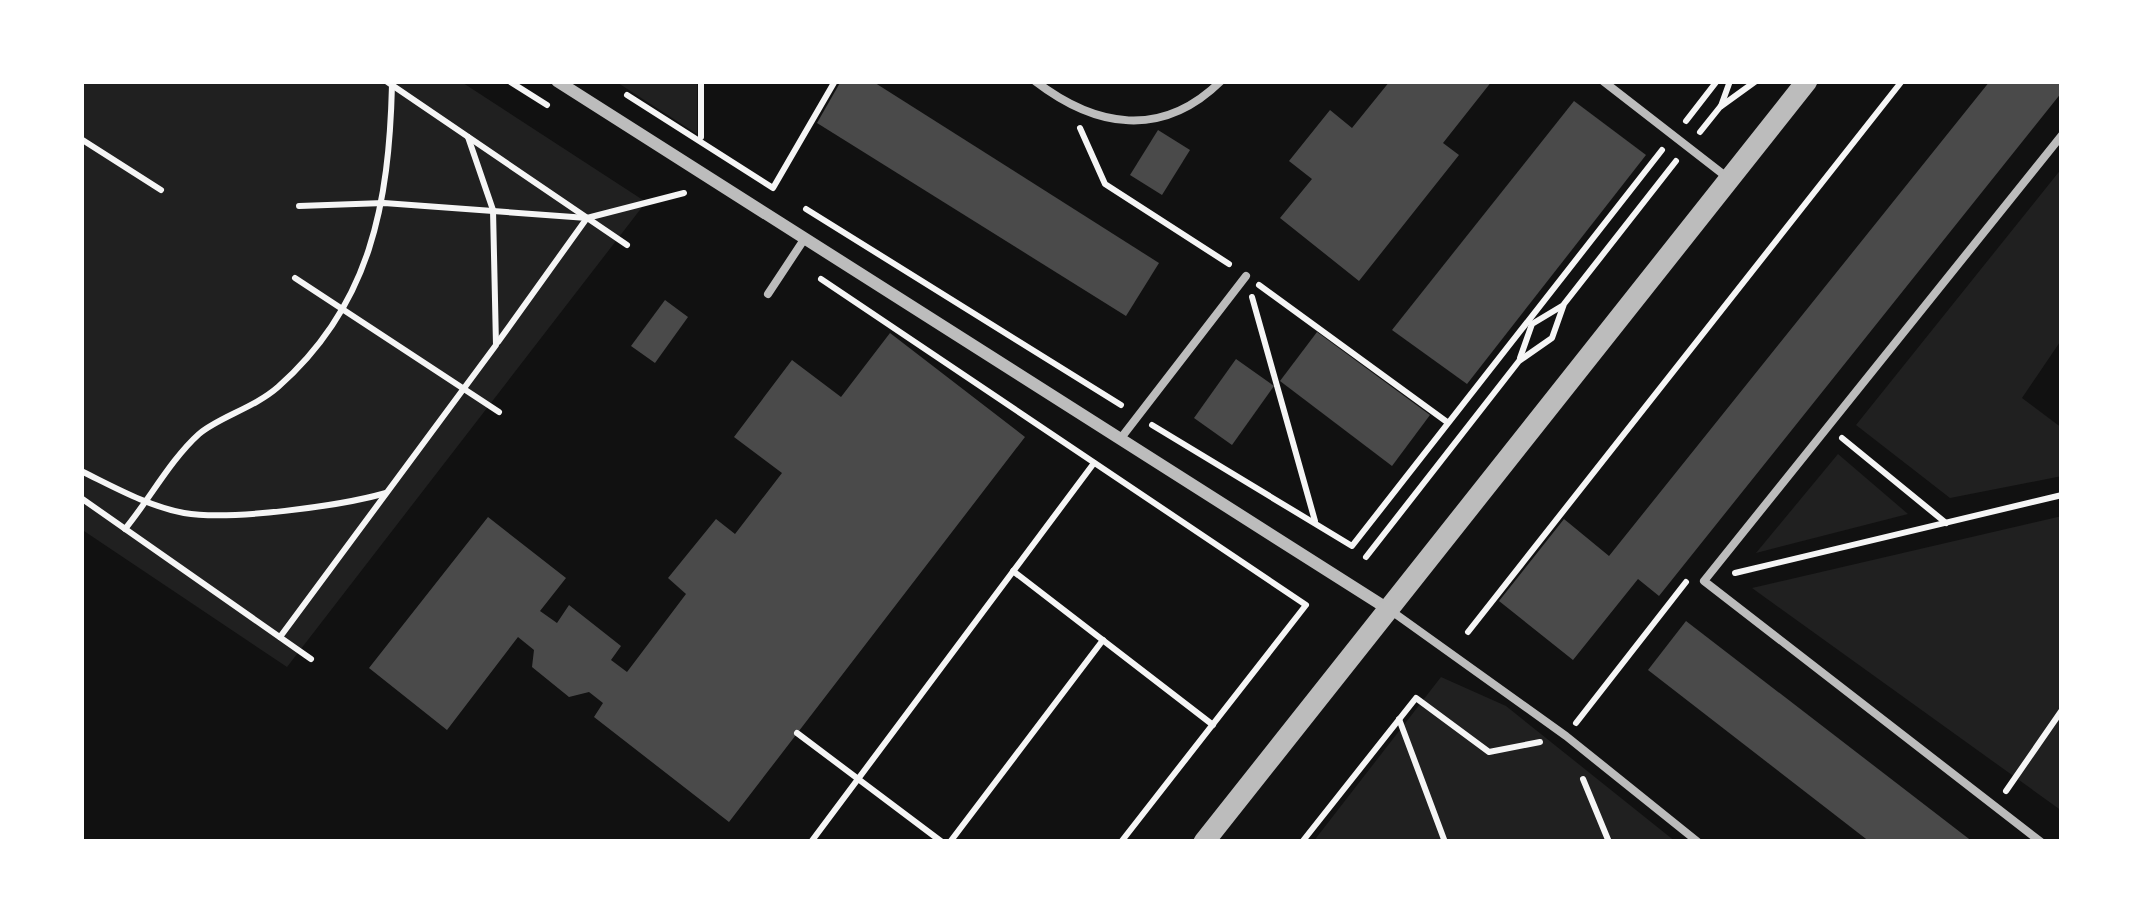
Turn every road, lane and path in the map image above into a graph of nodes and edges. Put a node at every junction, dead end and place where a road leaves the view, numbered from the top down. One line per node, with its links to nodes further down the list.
1 (508, 81): 15 (path)
2 (556, 81): 33 (street)
3 (700, 81): 21 (path)
4 (835, 81): 25 (path)
5 (1035, 81): 6 (lane)
6 (1221, 81)
7 (1603, 81): 18 (lane)
8 (1717, 81): 18 (path)
9 (1730, 81): 16 (path)
10 (1756, 81): 16 (path)
11 (1807, 81): 23 (street)
12 (1902, 81): 62 (path)
13 (389, 83): 19 (path); 28 (path)
14 (624, 93): 21 (path)
15 (548, 106)
16 (1720, 107): 22 (path)
17 (2062, 135): 47 (lane)
18 (1673, 136): 22 (lane); 46 (path)
19 (468, 137): 31 (path); 32 (path)
20 (81, 139): 26 (path)
21 (701, 140): 25 (path)
22 (1688, 147): 23 (lane); 39 (path)
23 (1730, 179): 61 (street)
24 (665, 180): 27 (path)
25 (773, 188): 45 (path)
26 (160, 190)
27 (684, 193): 29 (path); 32 (path)
28 (384, 203): 30 (path); 31 (path); 40 (path)
29 (702, 204)
30 (299, 206)
31 (493, 210): 32 (path); 41 (path)
32 (586, 218): 34 (path); 41 (path)
33 (805, 238): 35 (lane); 48 (street)
34 (627, 245)
35 (793, 260): 38 (lane); 49 (path)
36 (1246, 276): 45 (lane); 46 (path)
37 (295, 278): 40 (path)
38 (768, 294)
39 (1564, 304): 42 (path); 42 (path)
40 (343, 308): 43 (path); 54 (path)
41 (496, 345): 43 (path)
42 (1519, 361): 57 (path)
43 (465, 389): 44 (path); 51 (path)
44 (499, 412)
45 (1138, 417): 46 (path); 48 (lane)
46 (1448, 422)
47 (1828, 426): 55 (path); 59 (lane)
48 (1120, 440): 61 (street)
49 (1094, 463): 58 (path); 68 (path)
50 (81, 471): 54 (path)
51 (390, 492): 54 (path); 63 (path)
52 (2062, 495): 55 (path)
53 (81, 499): 56 (path)
54 (147, 502): 56 (path)
55 (1946, 523): 59 (path)
56 (125, 529): 63 (path)
57 (1366, 556)
58 (1013, 571): 64 (path); 71 (path)
59 (1704, 580): 60 (path); 72 (lane)
60 (1684, 585)
61 (1388, 609): 70 (lane); 76 (street)
62 (1468, 632)
63 (280, 637): 65 (path)
64 (1103, 640): 68 (path); 74 (path)
65 (311, 658)
66 (2062, 710): 72 (path)
67 (1399, 719): 70 (path); 77 (path); 78 (path)
68 (1213, 724): 75 (path)
69 (797, 733): 71 (path)
70 (1566, 736): 79 (path); 80 (lane)
71 (858, 779): 73 (path); 74 (path)
72 (1995, 806): 81 (lane)
73 (811, 842)
74 (946, 842)
75 (1121, 842)
76 (1204, 842)
77 (1302, 842)
78 (1445, 842)
79 (1609, 842)
80 (1698, 842)
81 (2041, 842)

